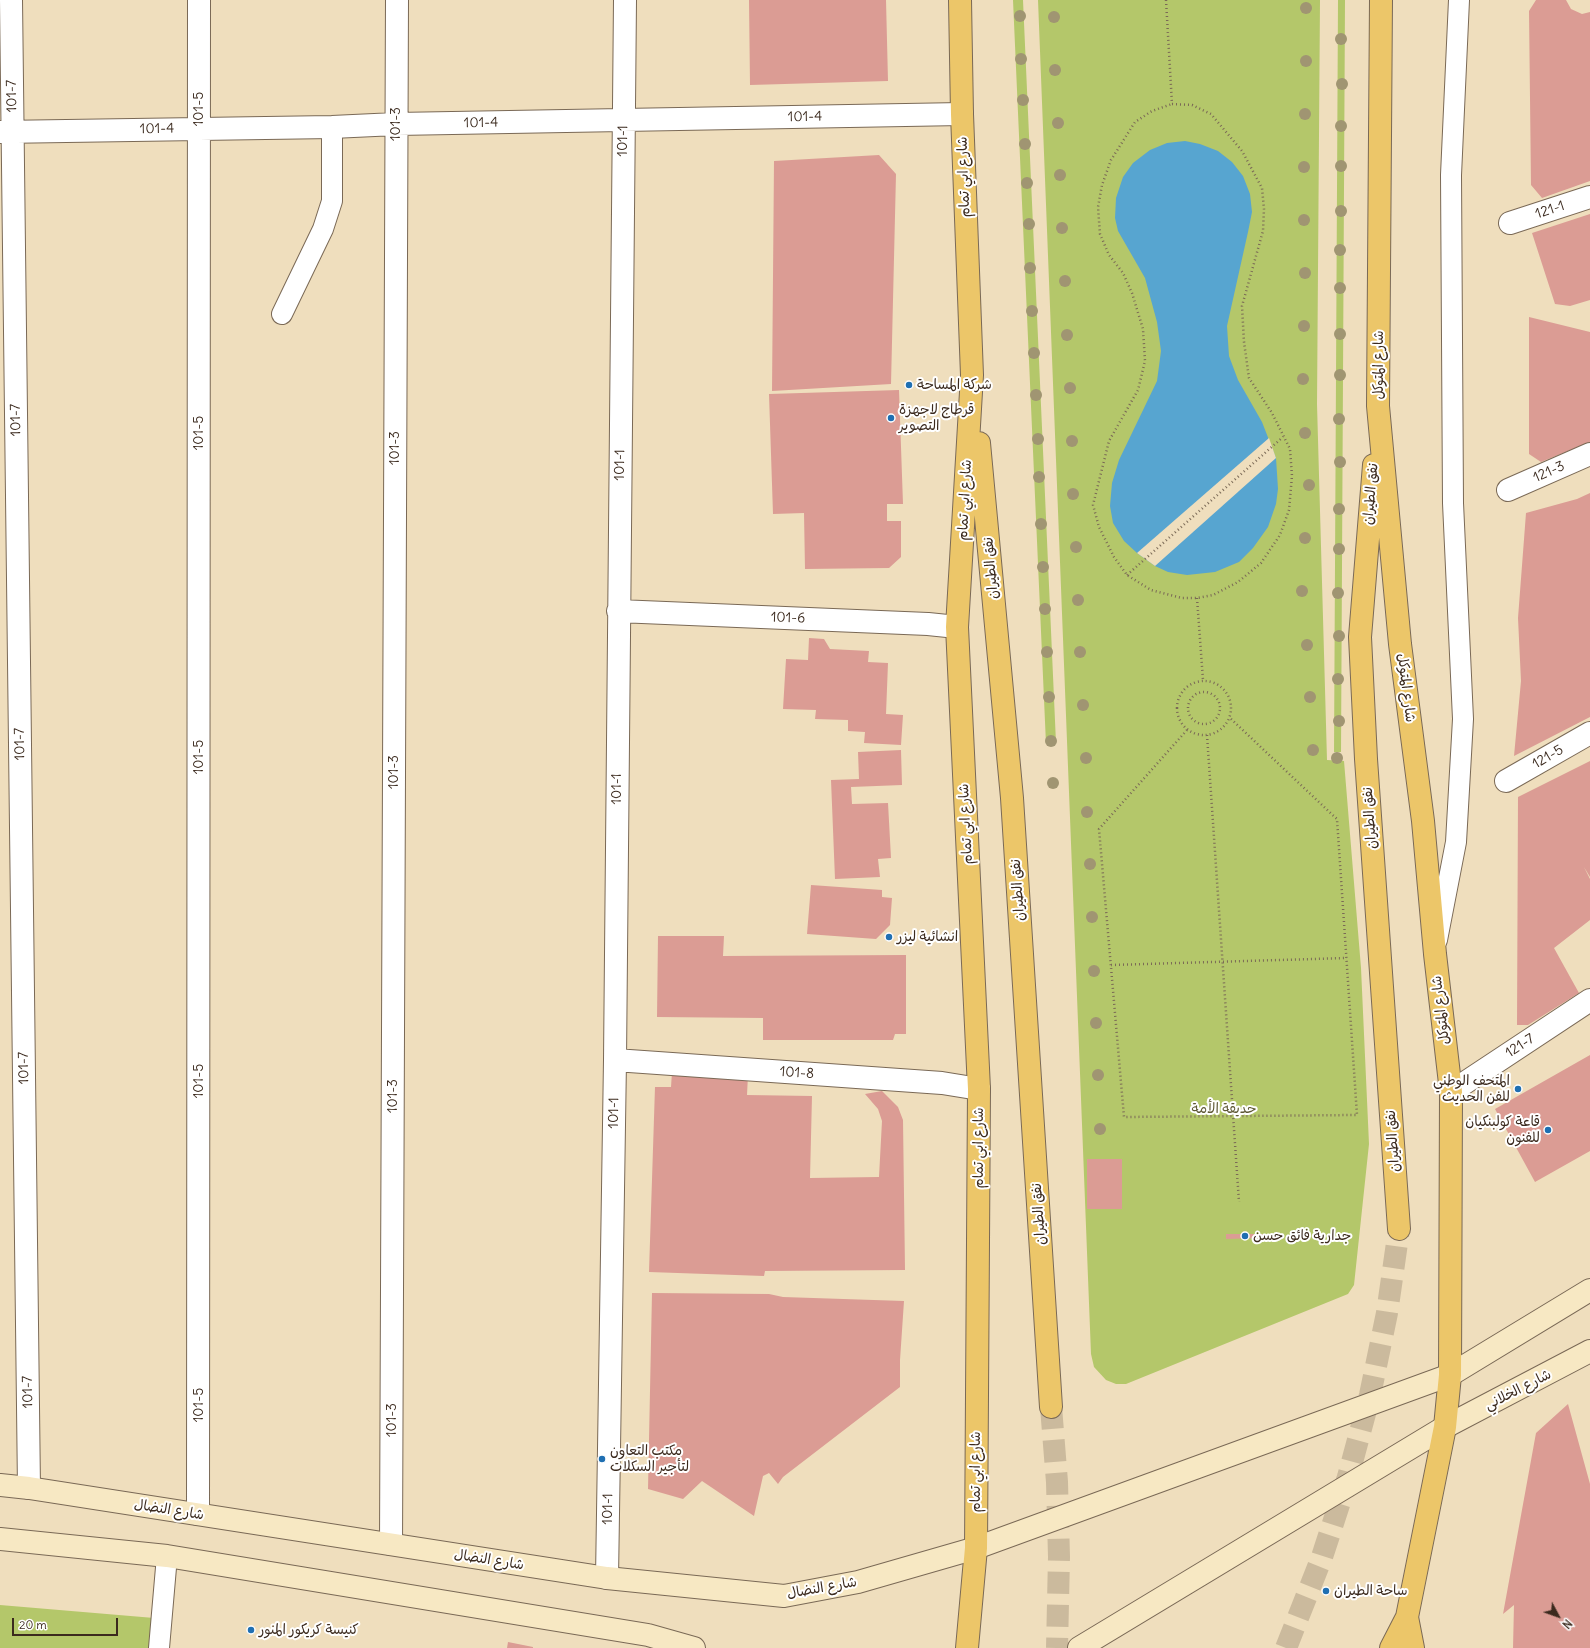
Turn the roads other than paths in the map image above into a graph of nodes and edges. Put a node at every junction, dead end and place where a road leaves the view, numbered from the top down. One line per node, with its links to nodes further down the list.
1 (11, 0): 13 (street, 101-7)
2 (199, 0): 12 (street, 101-5)
3 (396, 0): 10 (street, 101-3)
4 (625, 0): 9 (street, 101-1)
5 (960, 0): 8 (main road, شارع ابي تمام)
6 (1381, 0): 18 (main road, شارع المتوكل)
7 (1459, 0): 25 (lane)
8 (962, 114): 9 (street, 101-4); 17 (main road, شارع ابي تمام)
9 (624, 121): 10 (street, 101-4); 21 (street, 101-1)
10 (396, 124): 11 (street, 101-4); 40 (street, 101-3)
11 (332, 127): 12 (street, 101-4); 16 (lane)
12 (199, 128): 13 (street, 101-4); 38 (street, 101-5)
13 (6, 132): 37 (street, 101-7)
14 (1590, 197): 15 (street, 121-1)
15 (1510, 223)
16 (282, 314)
17 (972, 375): 22 (main road, شارع ابي تمام); 34 (main road, نفق الطيران)
18 (1378, 406): 25 (main road, شارع المتوكل); 30 (main road, نفق الطيران)
19 (1590, 454): 20 (street, 121-3)
20 (1508, 490)
21 (618, 612): 22 (street, 101-6); 27 (street, 101-1)
22 (957, 627): 28 (main road, شارع ابي تمام)
23 (1590, 733): 24 (street, 121-5)
24 (1506, 781)
25 (1435, 954): 29 (main road, شارع المتوكل)
26 (1590, 1000): 29 (street, 121-7)
27 (615, 1060): 28 (street, 101-8); 43 (street, 101-1)
28 (979, 1088): 41 (main road, شارع ابي تمام)
29 (1451, 1092): 33 (main road, شارع المتوكل)
30 (1399, 1229)
31 (1590, 1290): 33 (main road)
32 (1590, 1351): 35 (main road, شارع الخلاني)
33 (1450, 1375): 35 (main road); 41 (main road)
34 (1051, 1407)
35 (1445, 1427): 44 (main road); 49 (main road)
36 (0, 1485): 37 (main road, شارع النضال)
37 (29, 1488): 38 (main road, شارع النضال)
38 (198, 1514): 40 (main road, شارع النضال)
39 (0, 1539): 42 (main road)
40 (391, 1544): 43 (main road, شارع النضال)
41 (976, 1548): 43 (main road, شارع النضال); 48 (main road, شارع ابي تمام)
42 (167, 1556): 45 (main road); 46 (lane)
43 (607, 1578)
44 (1407, 1617): 50 (main road); 51 (main road)
45 (648, 1641): 47 (main road)
46 (159, 1648)
47 (694, 1648)
48 (967, 1648)
49 (1079, 1648)
50 (1391, 1648)
51 (1413, 1648)

